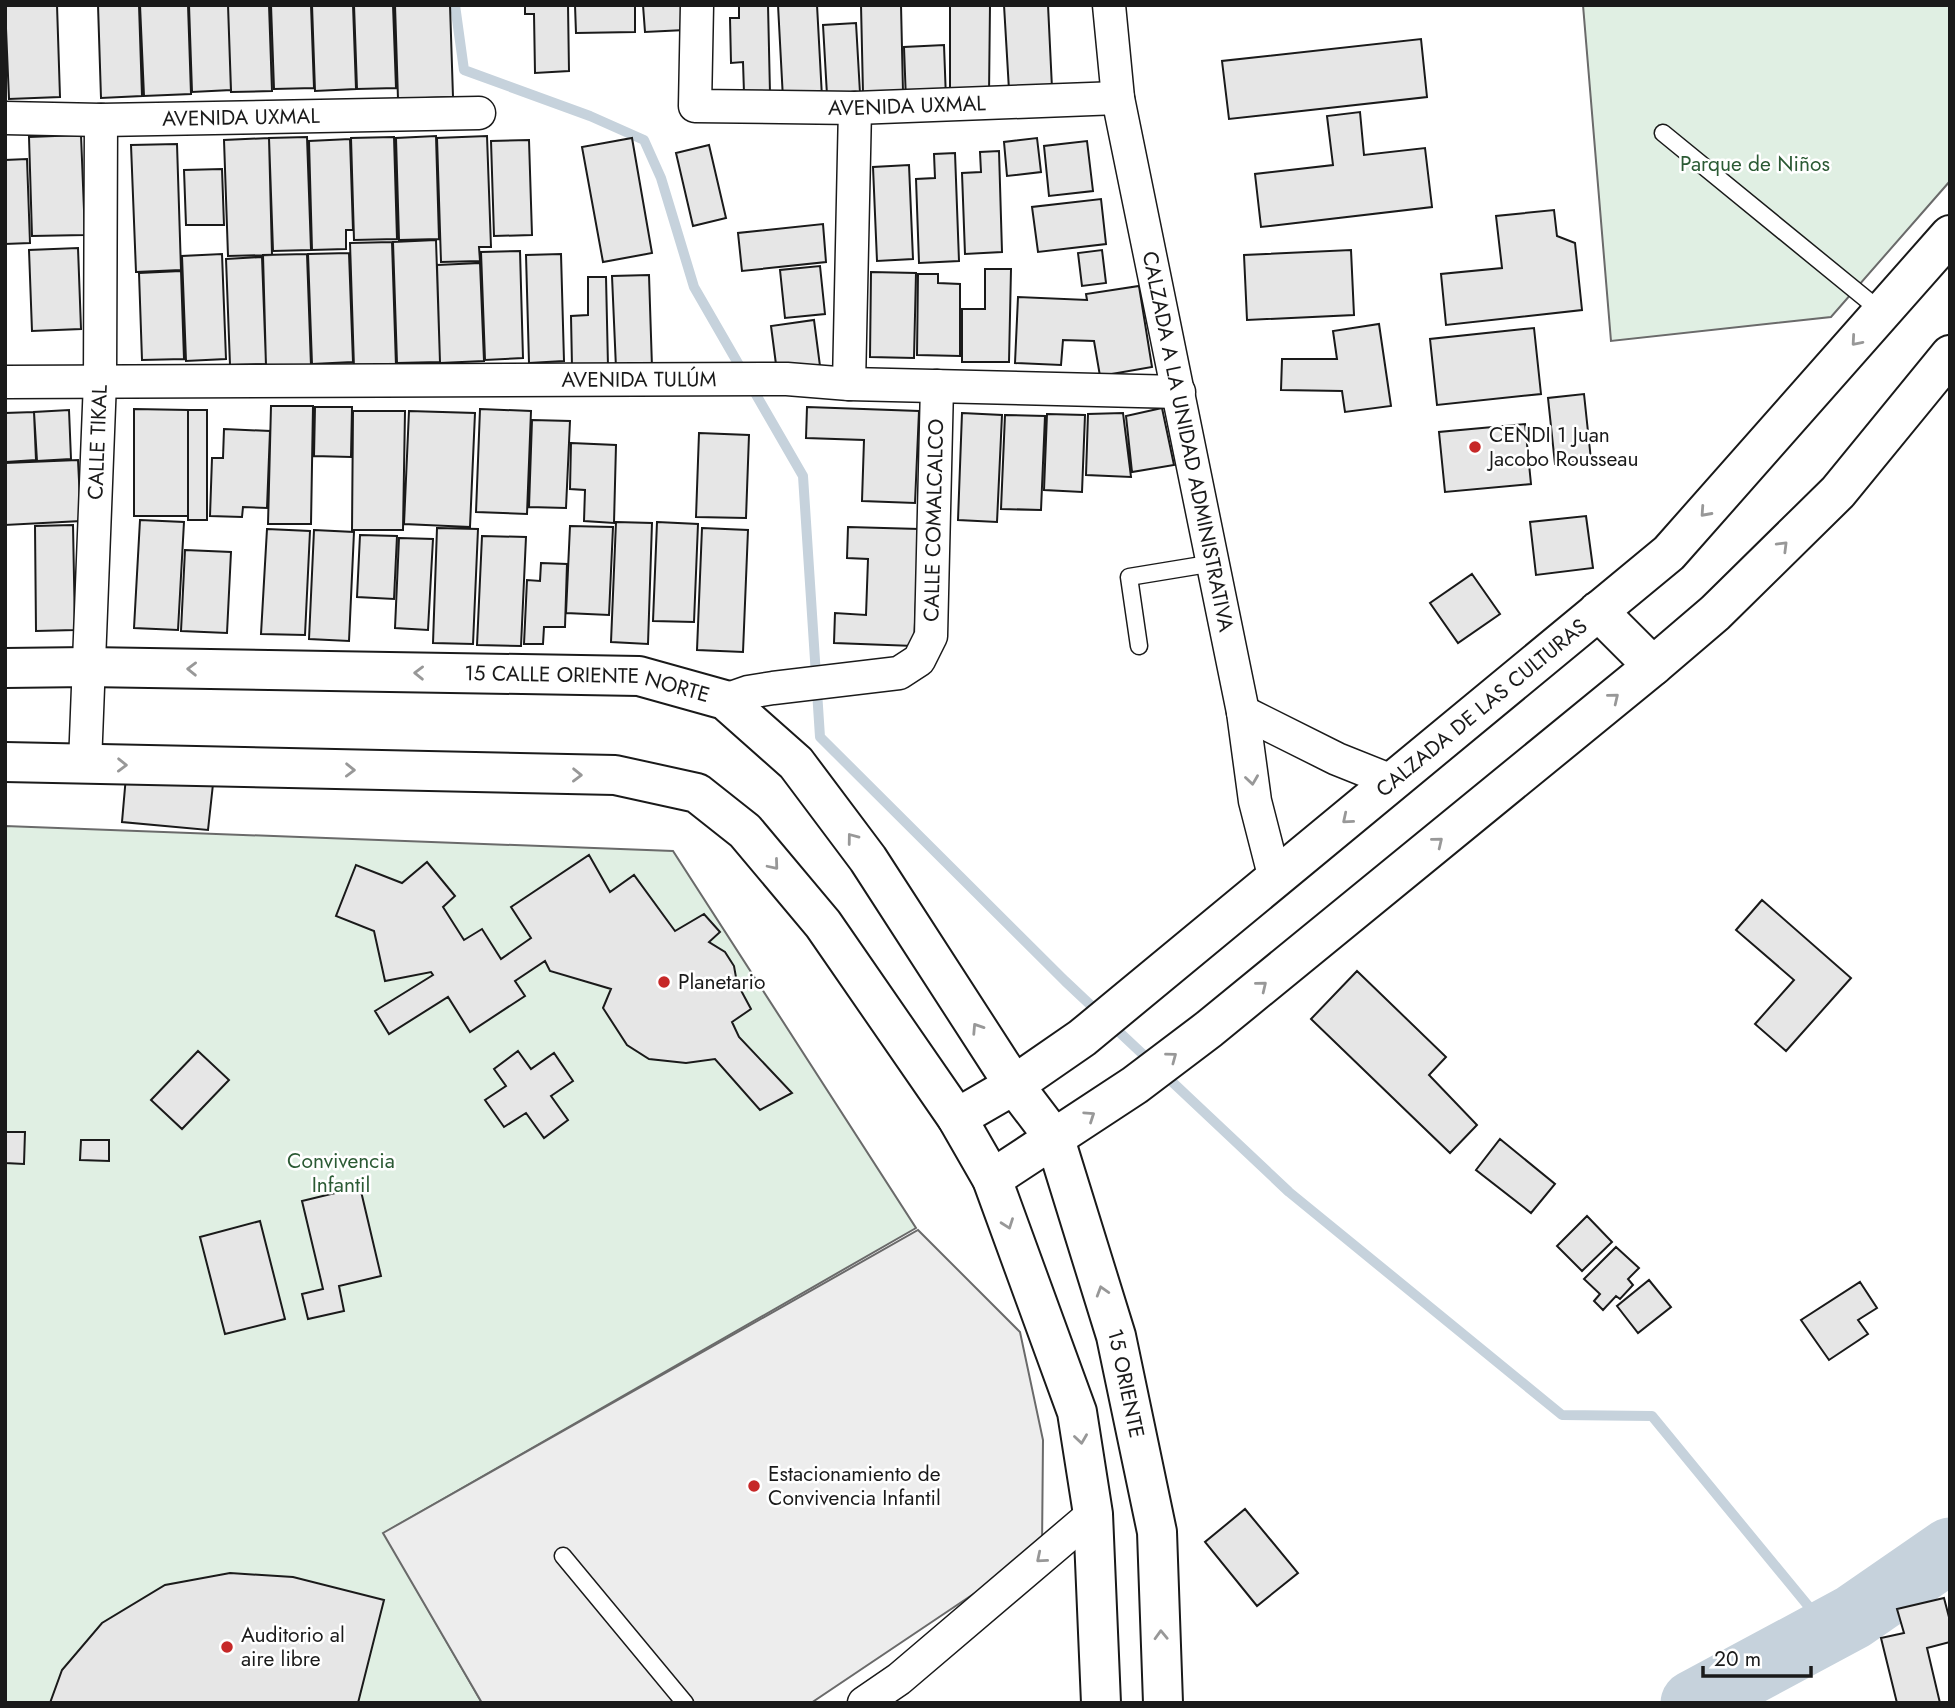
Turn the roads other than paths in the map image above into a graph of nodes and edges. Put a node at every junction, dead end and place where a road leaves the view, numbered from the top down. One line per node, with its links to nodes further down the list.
1 (697, 5): 4 (street, AVENIDA UXMAL)
2 (1109, 5): 3 (street, CALZADA A LA UNIDAD ADMINISTRATIVA)
3 (1118, 98): 4 (street, AVENIDA UXMAL); 16 (street, CALZADA A LA UNIDAD ADMINISTRATIVA)
4 (855, 107): 14 (street)
5 (479, 113): 7 (street, AVENIDA UXMAL)
6 (5, 118): 7 (street, AVENIDA UXMAL)
7 (101, 120): 12 (street, CALLE TIKAL)
8 (1663, 133): 10 (lane)
9 (1950, 235): 10 (main road, CALZADA DE LAS CULTURAS)
10 (1882, 312): 18 (main road, CALZADA DE LAS CULTURAS, one-way to 18)
11 (1950, 355): 20 (main road, one-way to 11)
12 (100, 381): 13 (street, AVENIDA TULÚM); 14 (street, AVENIDA TULÚM); 21 (street, CALLE TIKAL)
13 (5, 382)
14 (849, 384): 15 (street, AVENIDA TULÚM)
15 (937, 386): 16 (street, AVENIDA TULÚM); 23 (street, CALLE COMALCALCO)
16 (1179, 392): 17 (street, CALZADA A LA UNIDAD ADMINISTRATIVA)
17 (1213, 564): 19 (lane); 24 (street, CALZADA A LA UNIDAD ADMINISTRATIVA)
18 (1598, 611): 20 (main road); 27 (main road, CALZADA DE LAS CULTURAS)
19 (1139, 646)
20 (1653, 666): 31 (main road, one-way to 20)
21 (88, 667): 22 (main road, 15 CALLE ORIENTE NORTE); 23 (main road, 15 CALLE ORIENTE NORTE, one-way to 21); 26 (street, CALLE TIKAL)
22 (5, 668)
23 (724, 700): 29 (main road, 15 CALLE ORIENTE NORTE, one-way to 23)
24 (1243, 712): 27 (street); 28 (street, CALZADA A LA UNIDAD ADMINISTRATIVA, one-way to 28)
25 (5, 762): 26 (main road)
26 (85, 764): 30 (main road, one-way to 30)
27 (1392, 781): 28 (main road, CALZADA DE LAS CULTURAS, one-way to 28)
28 (1275, 879): 29 (main road, CALZADA DE LAS CULTURAS)
29 (1014, 1085): 30 (main road, CALZADA DE LAS CULTURAS); 31 (main road, 15 ORIENTE)
30 (957, 1118): 32 (main road)
31 (1055, 1139): 32 (main road); 38 (main road, 15 ORIENTE, one-way to 31)
32 (992, 1179): 33 (main road, one-way to 33)
33 (1093, 1514): 36 (street, one-way to 36); 37 (main road)
34 (563, 1556): 35 (lane)
35 (685, 1703)
36 (864, 1703)
37 (1101, 1703)
38 (1163, 1703)

